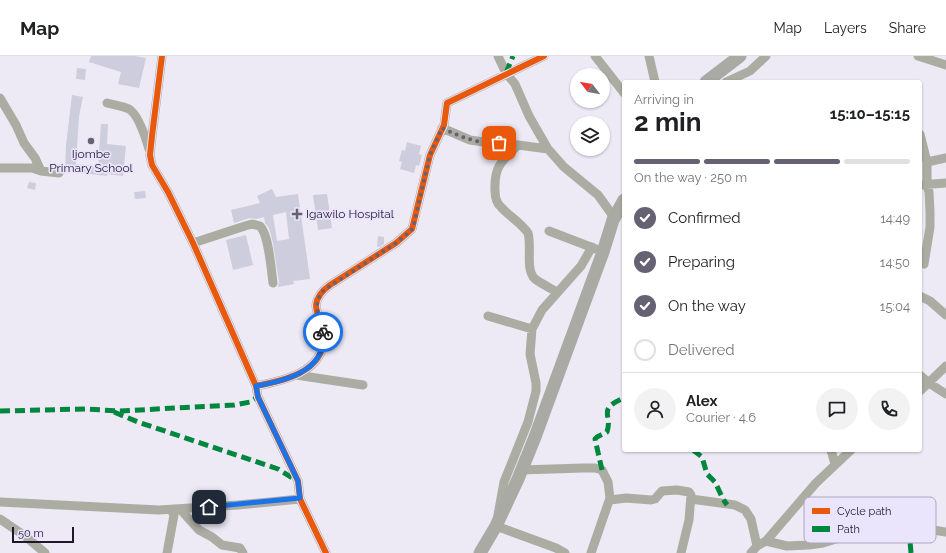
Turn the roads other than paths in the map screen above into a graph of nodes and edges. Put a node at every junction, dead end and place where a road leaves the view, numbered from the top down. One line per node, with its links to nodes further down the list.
1 (162, 56): 21 (street)
2 (498, 56): 10 (street)
3 (544, 56): 10 (street)
4 (595, 56): 14 (street)
5 (650, 56): 11 (street)
6 (740, 56): 12 (highway)
7 (766, 56): 13 (street)
8 (918, 56): 9 (street)
9 (946, 65)
10 (506, 73): 17 (street); 20 (street)
11 (655, 80)
12 (709, 80)
13 (730, 80)
14 (622, 90)
15 (0, 98): 25 (street)
16 (107, 103): 21 (street)
17 (442, 128): 19 (street); 42 (street)
18 (922, 142): 23 (street)
19 (518, 144): 20 (street); 36 (street)
20 (548, 149): 30 (street)
21 (150, 155): 32 (street)
22 (946, 158): 23 (street)
23 (927, 162): 28 (street)
24 (0, 168): 25 (street)
25 (42, 171): 26 (street)
26 (60, 173)
27 (946, 183): 28 (street)
28 (924, 185): 34 (street)
29 (622, 204): 30 (highway)
30 (613, 220): 33 (highway)
31 (549, 231): 33 (street)
32 (193, 243): 35 (street); 46 (street)
33 (598, 250): 36 (street); 52 (highway)
34 (924, 264)
35 (273, 283)
36 (557, 292): 40 (street)
37 (922, 297): 38 (street)
38 (946, 315)
39 (488, 316): 40 (street)
40 (532, 330): 59 (street)
41 (946, 366): 44 (street)
42 (296, 375): 45 (street); 46 (street)
43 (922, 377): 44 (street)
44 (930, 383): 47 (street); 48 (street)
45 (363, 385)
46 (256, 386): 53 (street)
47 (922, 389)
48 (946, 394)
49 (832, 452): 51 (street)
50 (849, 452): 51 (street)
51 (835, 464): 62 (street)
52 (521, 470): 55 (street); 59 (highway)
53 (300, 498): 57 (street); 69 (street)
54 (691, 499): 55 (street); 64 (street); 72 (street)
55 (610, 500): 71 (street)
56 (0, 502): 57 (street)
57 (176, 510): 67 (street); 68 (street)
58 (0, 519): 66 (street)
59 (496, 526): 65 (highway); 70 (street)
60 (936, 530): 61 (street)
61 (946, 532)
62 (766, 541): 63 (street); 64 (street)
63 (824, 543)
64 (757, 546): 73 (street)
65 (483, 552)
66 (45, 553)
67 (167, 553)
68 (243, 553)
69 (326, 553)
70 (565, 553)
71 (591, 553)
72 (681, 553)
73 (751, 553)

